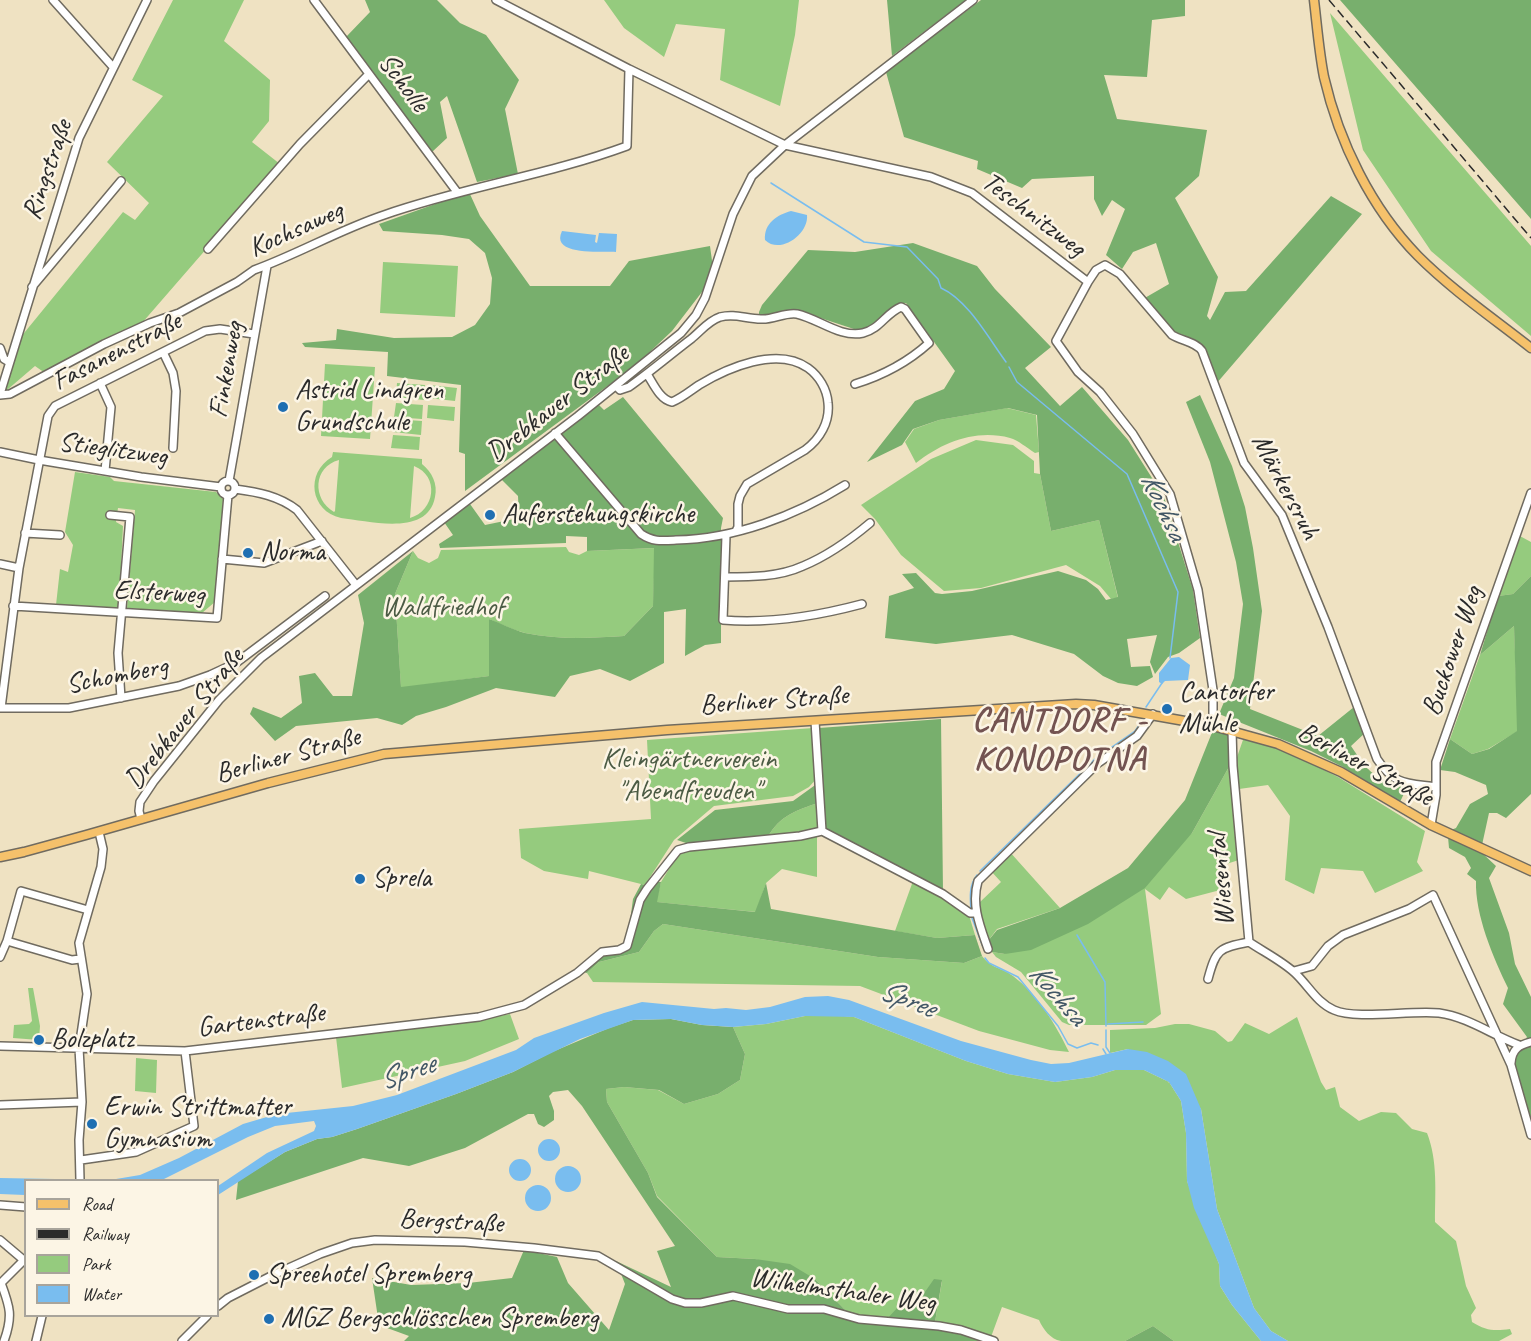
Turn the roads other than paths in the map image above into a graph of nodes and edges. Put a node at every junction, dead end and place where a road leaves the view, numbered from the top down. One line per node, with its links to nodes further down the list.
1 (53, 0): 7 (street)
2 (147, 0): 7 (street, Ringstraße)
3 (314, 0): 9 (street, Scholle)
4 (498, 0): 8 (street, Teschnitzweg)
5 (973, 0): 10 (street, Drebkauer Straße)
6 (1314, 3): 19 (main road)
7 (113, 67): 16 (street, Ringstraße)
8 (629, 69): 10 (street, Teschnitzweg); 12 (street, Kochsaweg)
9 (369, 74): 12 (street, Scholle); 13 (street)
10 (785, 145): 15 (street, Teschnitzweg); 25 (street, Drebkauer Straße)
11 (121, 181): 16 (street)
12 (458, 192): 14 (street, Kochsaweg)
13 (208, 249)
14 (267, 266): 17 (street, Finkenweg); 26 (street, Kochsaweg)
15 (1088, 282): 58 (street, Teschnitzweg); 62 (street, Märkersruh)
16 (31, 289): 21 (street, Ringstraße)
17 (254, 333): 20 (street, Fasanenstraße); 32 (street, Finkenweg)
18 (0, 348): 21 (street)
19 (1531, 348)
20 (163, 351): 23 (street, Fasanenstraße); 28 (street)
21 (9, 362): 26 (street, Ringstraße)
22 (647, 374): 24 (street); 25 (street); 40 (street)
23 (99, 383): 30 (street, Fasanenstraße); 31 (street)
24 (855, 384)
25 (616, 386): 27 (street, Drebkauer Straße)
26 (0, 394)
27 (555, 432): 43 (street); 49 (street, Drebkauer Straße)
28 (173, 448)
29 (0, 452): 30 (street, Stieglitzweg)
30 (39, 460): 31 (street, Stieglitzweg); 41 (street, Fasanenstraße)
31 (105, 471): 34 (street, Stieglitzweg)
32 (230, 481): 34 (street); 35 (street)
33 (845, 485): 40 (street)
34 (221, 487): 37 (street)
35 (236, 489): 37 (street); 44 (street)
36 (1531, 493): 62 (street, Buckower Weg)
37 (228, 495): 45 (street, Elsterweg)
38 (110, 515): 53 (street)
39 (870, 523): 48 (street)
40 (736, 531): 43 (street)
41 (25, 532): 42 (street); 47 (street, Fasanenstraße)
42 (60, 535)
43 (726, 536): 48 (street)
44 (322, 541): 45 (street); 49 (street)
45 (222, 559): 53 (street, Elsterweg)
46 (0, 564): 47 (street)
47 (19, 568): 52 (street, Fasanenstraße)
48 (725, 578): 51 (street)
49 (356, 585): 63 (street, Drebkauer Straße)
50 (325, 596): 54 (street, Schomberg)
51 (862, 604)
52 (12, 606): 53 (street, Elsterweg); 55 (street, Fasanenstraße)
53 (122, 612): 54 (street)
54 (121, 698): 55 (street, Schomberg)
55 (1, 708)
56 (1153, 714): 57 (main road, Berliner Straße); 58 (main road, Berliner Straße); 70 (street)
57 (816, 721): 63 (main road, Berliner Straße); 66 (street)
58 (1213, 726): 59 (main road, Berliner Straße)
59 (1232, 730): 60 (main road, Berliner Straße); 61 (street, Wiesental)
60 (1242, 733): 61 (street, Wiesental); 64 (main road, Berliner Straße)
61 (1234, 753): 72 (street, Wiesental)
62 (1436, 788): 64 (street, Buckower Weg)
63 (141, 819): 65 (main road, Berliner Straße)
64 (1431, 825): 68 (main road, Berliner Straße)
65 (99, 831): 67 (main road, Berliner Straße); 69 (street)
66 (822, 831): 70 (street); 83 (street, Gartenstraße)
67 (0, 857)
68 (1531, 871)
69 (88, 909): 71 (street); 75 (street)
70 (976, 913): 73 (street)
71 (7, 941): 74 (street); 75 (street)
72 (1249, 942): 76 (street, Wiesental); 77 (street)
73 (988, 949)
74 (0, 957)
75 (80, 959): 82 (street)
76 (1294, 971): 78 (street, Wiesental); 78 (street)
77 (1208, 979)
78 (1497, 1035): 80 (street, Wiesental); 84 (street)
79 (1531, 1042): 80 (street)
80 (1519, 1045): 84 (street)
81 (0, 1046): 82 (street, Gartenstraße)
82 (79, 1048): 83 (street, Gartenstraße); 85 (street)
83 (185, 1051): 88 (street)
84 (1511, 1065): 87 (street)
85 (82, 1102): 86 (street); 88 (street)
86 (0, 1105)
87 (1531, 1135)
88 (81, 1160): 89 (street)
89 (80, 1177)
90 (0, 1205): 91 (street)
91 (24, 1208)
92 (0, 1240): 93 (street)
93 (24, 1262): 94 (street)
94 (1, 1283): 99 (street)
95 (685, 1303): 96 (street, Bergstraße); 102 (street, Wilhelmsthaler Weg)
96 (219, 1305)
97 (42, 1317): 100 (street)
98 (206, 1317): 101 (street)
99 (4, 1341)
100 (36, 1341)
101 (182, 1341)
102 (994, 1341)

